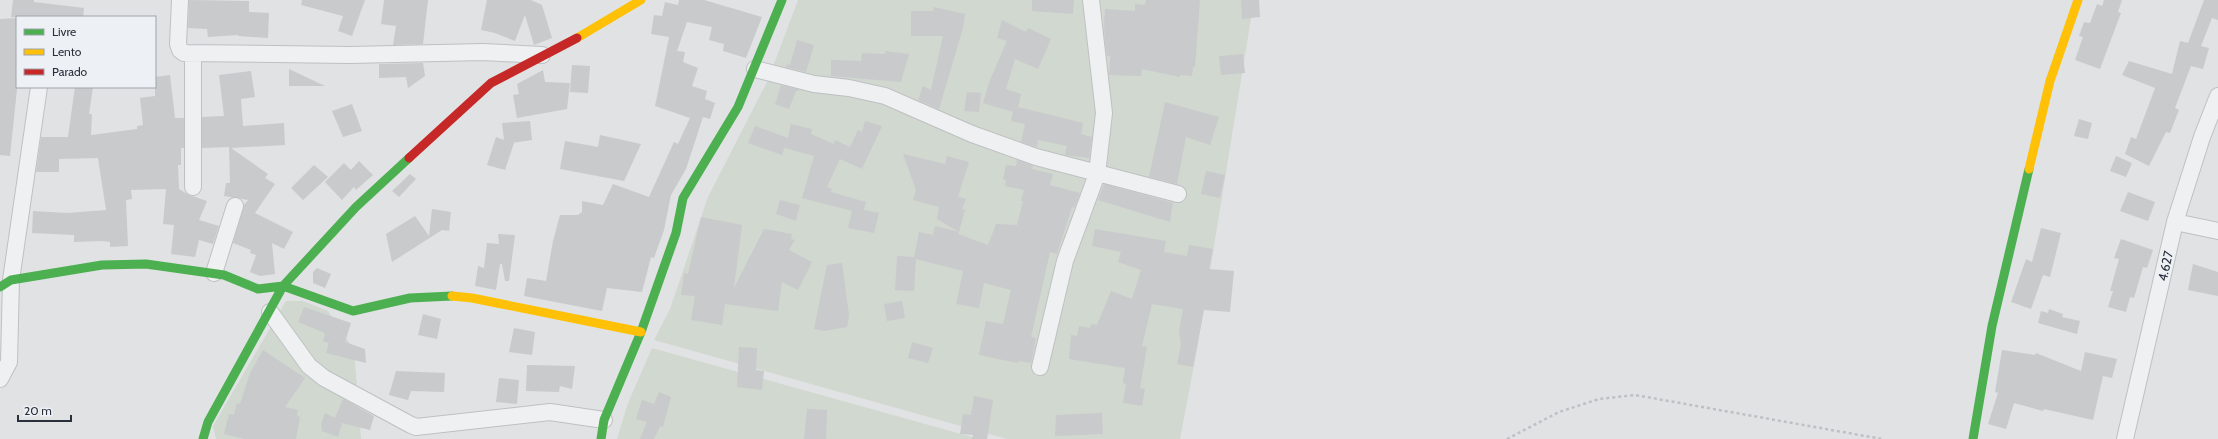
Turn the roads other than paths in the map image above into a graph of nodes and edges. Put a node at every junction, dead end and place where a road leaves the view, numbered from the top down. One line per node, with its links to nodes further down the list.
1 (180, 0): 6 (street)
2 (641, 0): 7 (street)
3 (782, 0): 8 (street)
4 (1091, 0): 11 (street)
5 (2078, 0): 27 (street)
6 (193, 54): 7 (street); 12 (street)
7 (542, 55): 19 (street)
8 (755, 69): 11 (street); 21 (street)
9 (38, 88): 18 (street)
10 (2218, 96): 15 (street, 4.627)
11 (1097, 174): 13 (street); 22 (street)
12 (193, 187)
13 (1178, 194)
14 (235, 206): 17 (street)
15 (2174, 222): 16 (street); 28 (street, 4.627)
16 (2218, 231)
17 (214, 273): 18 (street); 19 (street)
18 (6, 283): 23 (street)
19 (283, 286): 20 (street); 21 (street)
20 (270, 312): 24 (street); 25 (street)
21 (641, 332): 24 (street)
22 (1040, 367)
23 (0, 379)
24 (604, 420): 26 (street)
25 (203, 439)
26 (601, 439)
27 (1973, 439)
28 (2125, 439)

